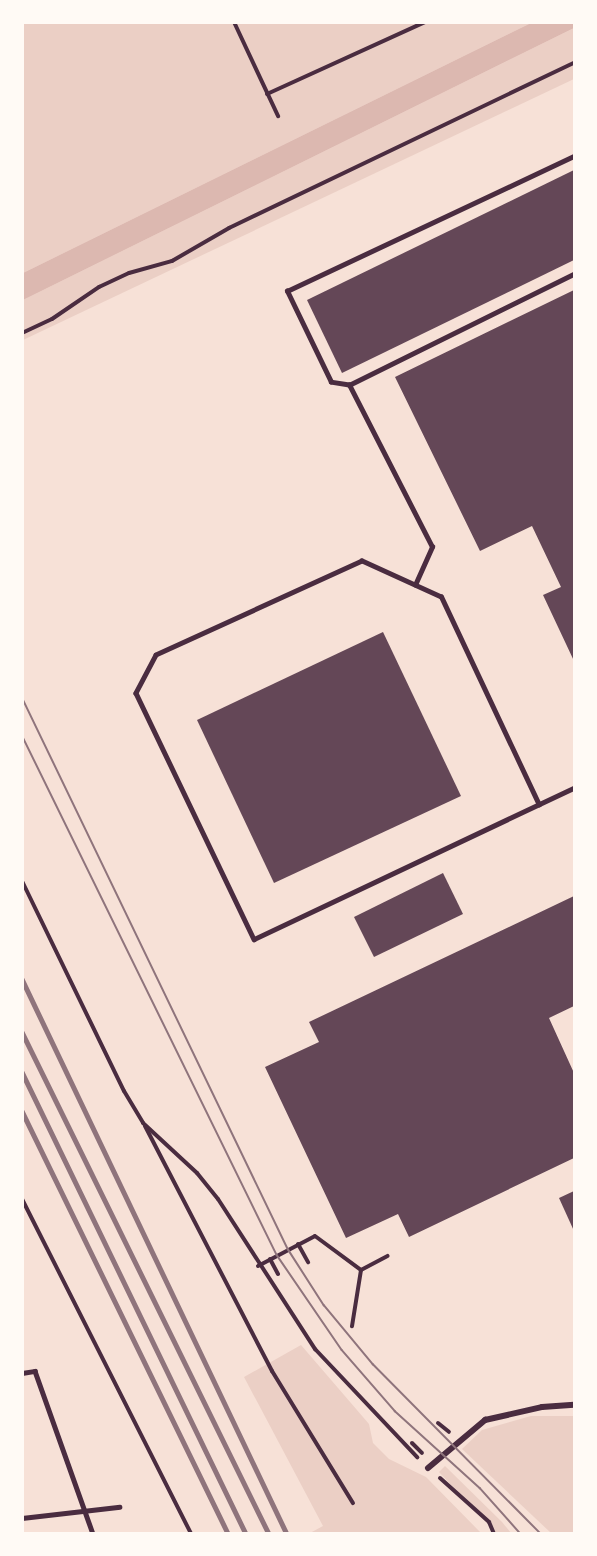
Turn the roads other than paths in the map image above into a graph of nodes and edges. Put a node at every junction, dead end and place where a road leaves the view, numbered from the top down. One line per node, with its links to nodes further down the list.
1 (574, 156): 3 (lane)
2 (574, 274): 3 (lane)
3 (350, 385): 4 (lane)
4 (415, 585): 6 (lane); 6 (lane)
5 (574, 788): 6 (lane)
6 (538, 805)
7 (22, 1373): 11 (lane)
8 (574, 1405): 9 (street)
9 (428, 1468)
10 (119, 1507): 11 (lane)
11 (85, 1510): 12 (lane); 13 (lane)
12 (22, 1518)
13 (93, 1533)

